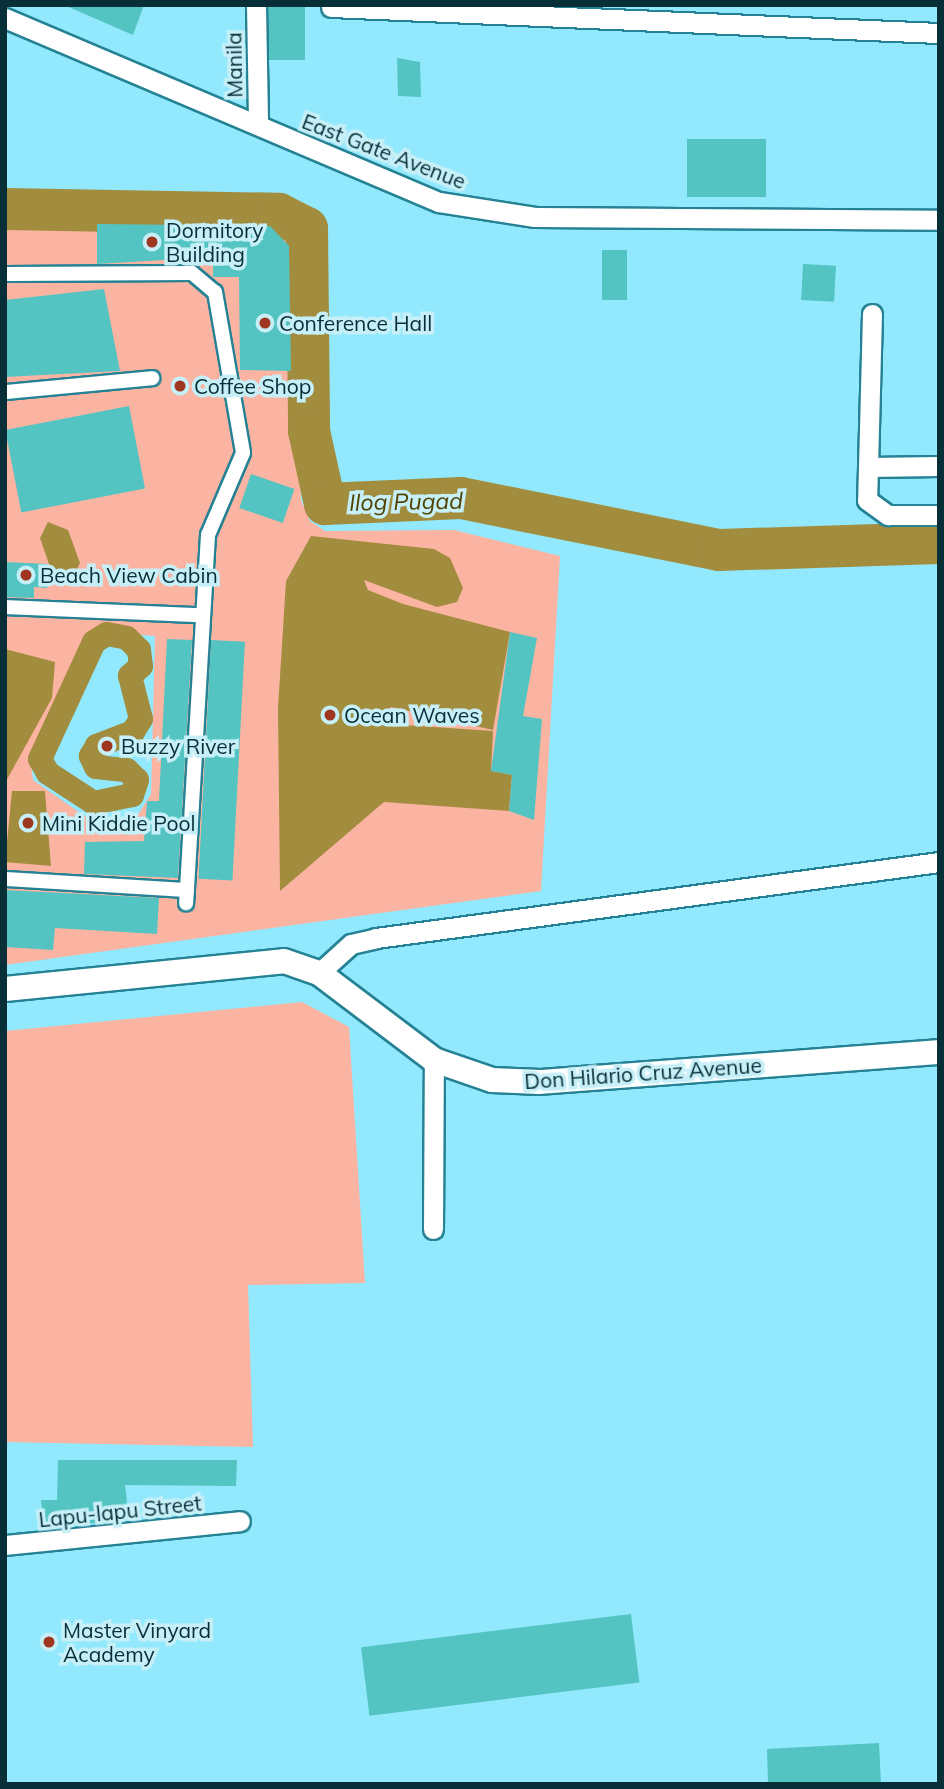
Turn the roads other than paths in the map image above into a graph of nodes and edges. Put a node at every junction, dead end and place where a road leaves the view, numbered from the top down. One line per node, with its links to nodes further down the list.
1 (256, 5): 5 (street, Manila)
2 (331, 7): 4 (street)
3 (5, 18): 5 (street, East Gate Avenue)
4 (939, 33)
5 (258, 124): 6 (street, East Gate Avenue)
6 (939, 220)
7 (5, 274): 15 (street)
8 (872, 314): 12 (street)
9 (152, 378): 10 (street)
10 (5, 392)
11 (939, 466): 12 (street)
12 (868, 467): 13 (street)
13 (939, 515)
14 (5, 607): 15 (street)
15 (199, 615): 17 (street)
16 (939, 862): 18 (street)
17 (5, 879)
18 (319, 973): 19 (street, Don Hilario Cruz Avenue); 21 (street, Don Hilario Cruz Avenue)
19 (5, 989)
20 (939, 1052): 21 (street, Don Hilario Cruz Avenue)
21 (435, 1060): 22 (street)
22 (433, 1229)
23 (240, 1521): 24 (street, Lapu-lapu Street)
24 (5, 1545)

